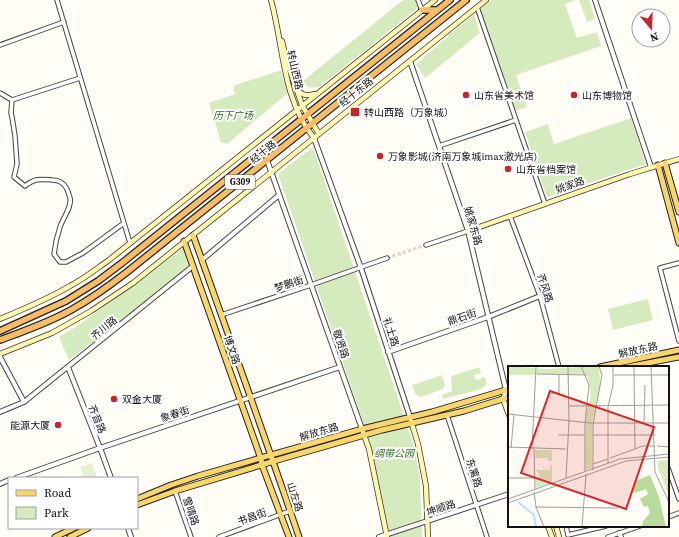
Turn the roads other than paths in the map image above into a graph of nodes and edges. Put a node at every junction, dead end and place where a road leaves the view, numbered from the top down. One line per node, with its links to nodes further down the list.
1 (57, 0): 13 (street)
2 (271, 0): 22 (main road, 转山西路)
3 (274, 0): 17 (main road, 转山西路)
4 (418, 0): 11 (street)
5 (435, 0): 11 (main road)
6 (450, 0): 12 (highway, 经十路 / G309)
7 (466, 0): 26 (highway, 经十路 / G309)
8 (486, 0): 10 (main road)
9 (595, 0): 35 (street)
10 (477, 7): 15 (main road); 25 (street)
11 (422, 10): 12 (highway); 19 (main road)
12 (437, 10): 23 (highway, 经十路 / G309)
13 (64, 22): 14 (street); 16 (street)
14 (0, 45)
15 (410, 61): 28 (main road, 经十东路); 30 (street, 姚家东路)
16 (80, 78): 20 (street); 41 (street)
17 (294, 86): 19 (main road); 21 (main road, 转山西路)
18 (0, 93): 20 (street)
19 (316, 94): 21 (main road)
20 (12, 100): 41 (street)
21 (302, 105): 22 (main road); 23 (main road, 转山西路)
22 (296, 110): 24 (main road, 转山西路); 45 (main road, 经十路)
23 (307, 115): 24 (highway, 经十路 / G309); 26 (main road, 转山西路)
24 (301, 120): 27 (main road, 转山西路); 58 (highway, 经十路 / G309)
25 (516, 120): 30 (street); 38 (street)
26 (312, 123): 27 (highway, 经十路 / G309); 28 (main road, 转山西路)
27 (306, 129): 29 (main road, 转山西路); 32 (highway, 经十路 / G309)
28 (319, 134): 29 (main road, 经十东路)
29 (314, 138): 36 (main road, 经十路); 52 (street, 礼士路)
30 (439, 146): 42 (street, 姚家东路)
31 (679, 159): 33 (main road, 姚家路)
32 (267, 160): 36 (street, 敬贤路); 59 (highway, 经十路 / G309)
33 (665, 163): 34 (main road, 姚家路); 39 (main road)
34 (658, 165): 35 (main road, 姚家路); 46 (main road)
35 (652, 167): 38 (main road, 姚家路)
36 (271, 172): 37 (street, 敬贤路); 43 (main road, 经十路)
37 (279, 195): 49 (street); 53 (street, 敬贤路)
38 (544, 204): 40 (main road, 姚家路)
39 (679, 212)
40 (510, 216): 42 (main road, 姚家路); 54 (street, 齐风路)
41 (124, 223): 45 (street)
42 (468, 231): 47 (street); 56 (street, 姚家东路)
43 (193, 234): 44 (main road, 经十路); 49 (main road, 博文路)
44 (184, 241): 51 (main road, 博文路); 63 (main road, 经十路)
45 (130, 243): 57 (main road, 经十路)
46 (679, 243)
47 (426, 245)
48 (387, 258): 52 (street, 梦鹏街)
49 (202, 260): 55 (main road, 博文路)
50 (679, 263): 60 (street)
51 (193, 266): 69 (street, 齐川路); 75 (main road, 博文路)
52 (361, 268): 53 (street, 梦鹏街); 62 (street, 礼士路)
53 (311, 285): 55 (street, 梦鹏街); 70 (street, 敬贤路)
54 (540, 296): 56 (street, 鼎石街); 66 (street, 齐风路)
55 (221, 315): 72 (main road, 博文路)
56 (488, 317): 62 (street, 鼎石街); 71 (street, 姚家东路)
57 (0, 319)
58 (0, 331)
59 (0, 340)
60 (679, 341)
61 (679, 350): 67 (main road, 解放东路)
62 (388, 352): 80 (street, 礼士路)
63 (0, 354)
64 (0, 357): 76 (street)
65 (679, 357): 68 (main road, 解放东路)
66 (559, 366)
67 (605, 366)
68 (635, 366)
69 (68, 367): 76 (street, 齐川路); 84 (street, 齐音路)
70 (340, 367): 72 (street, 象春街); 82 (street, 敬贤路)
71 (508, 391): 74 (street); 80 (main road, 解放东路)
72 (251, 397): 75 (street, 象春街); 85 (main road, 博文路)
73 (508, 397): 74 (main road, 解放东路)
74 (503, 399): 78 (main road); 79 (main road, 解放东路)
75 (241, 401): 84 (street, 象春街); 86 (main road, 博文路)
76 (24, 402): 77 (street, 齐川路)
77 (0, 412)
78 (508, 412)
79 (447, 415): 81 (main road, 解放东路); 97 (street, 东篱路)
80 (410, 417): 81 (main road, 礼士路); 82 (main road, 解放东路)
81 (411, 423): 83 (main road, 解放东路); 102 (main road, 礼士路)
82 (362, 429): 83 (main road, 敬贤路); 85 (main road, 解放东路)
83 (364, 436): 87 (main road, 解放东路); 111 (main road, 敬贤路)
84 (100, 448): 90 (street, 象春街); 91 (street, 齐音路)
85 (271, 456): 86 (main road, 解放东路); 87 (main road, 山左路)
86 (261, 459): 88 (main road, 博文路); 94 (main road, 解放东路)
87 (273, 462): 88 (main road, 解放东路); 98 (main road, 山左路)
88 (262, 465): 92 (main road, 解放东路); 100 (main road, 山左路)
89 (669, 471): 95 (street)
90 (19, 477)
91 (111, 477)
92 (176, 491): 96 (main road, 解放东路); 114 (street, 雪晴路)
93 (508, 494): 97 (street, 坤顺路)
94 (138, 499)
95 (679, 499)
96 (138, 505)
97 (476, 505): 102 (street, 坤顺路); 120 (street, 东篱路)
98 (290, 511): 100 (street, 书昌街); 117 (main road, 山左路)
99 (679, 513): 101 (street)
100 (281, 514): 115 (street, 书昌街); 116 (main road, 山左路)
101 (669, 517)
102 (427, 521): 111 (street, 坤顺路); 119 (main road, 礼士路)
103 (548, 527): 121 (main road)
104 (556, 527): 122 (main road)
105 (566, 527): 106 (street)
106 (594, 527)
107 (638, 527): 110 (street)
108 (72, 529): 112 (main road)
109 (86, 529): 113 (main road)
110 (620, 535): 123 (street)
111 (387, 536): 118 (street, 坤顺路)
112 (55, 537)
113 (70, 537)
114 (191, 537)
115 (219, 537)
116 (289, 537)
117 (299, 537)
118 (379, 537)
119 (428, 537)
120 (487, 537)
121 (552, 537)
122 (560, 537)
123 (608, 537)

